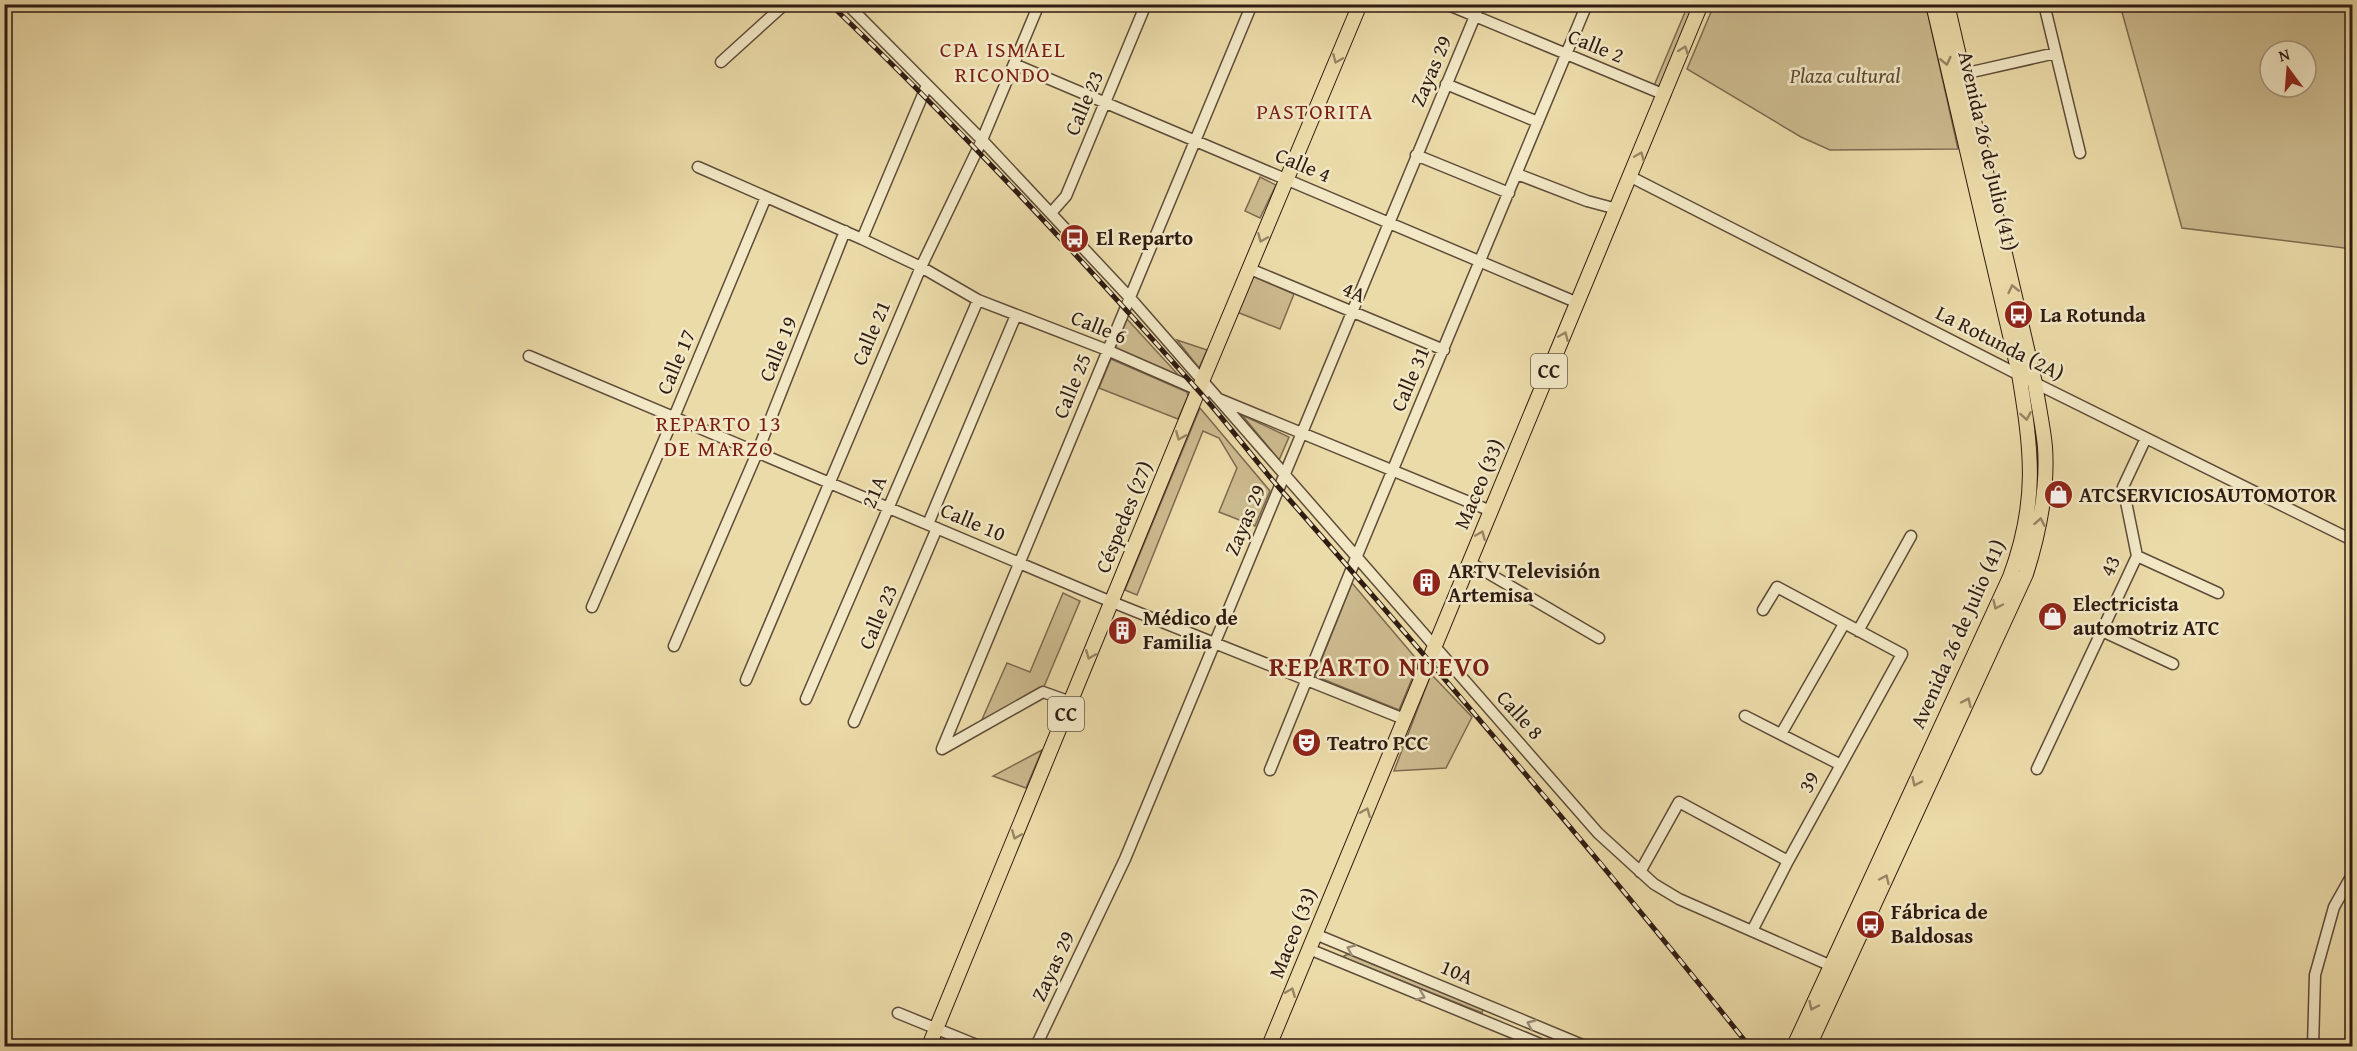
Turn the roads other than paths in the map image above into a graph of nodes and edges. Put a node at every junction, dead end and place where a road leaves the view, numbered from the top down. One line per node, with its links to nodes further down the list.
1 (785, 4): 17 (street)
2 (847, 4): 21 (street, Calle 8)
3 (1039, 4): 18 (street, Calle 21)
4 (1146, 4): 23 (street, Calle 23)
5 (1252, 4): 26 (street, Calle 25)
6 (1360, 4): 32 (main road, Céspedes (27) / CC, one-way to 32)
7 (1446, 4): 14 (street, Calle 2)
8 (1480, 4): 14 (street, Zayas 29)
9 (1587, 4): 16 (street, Calle 31)
10 (1701, 4): 22 (main road, Maceo (33) / CC, one-way to 10)
11 (1933, 4): 51 (main road, Avenida 26 de Julio (41), one-way to 51)
12 (1947, 4): 19 (main road, Avenida 26 de Julio (41))
13 (2044, 4): 15 (street)
14 (1474, 16): 16 (street, Calle 2); 20 (street, Zayas 29)
15 (2056, 53): 19 (street); 27 (street)
16 (1567, 54): 22 (street, Calle 2); 24 (street, Calle 31)
17 (720, 62)
18 (1014, 64): 23 (street, Calle 4); 25 (street, Calle 21)
19 (1963, 74): 52 (main road, Avenida 26 de Julio (41), one-way to 19)
20 (1446, 84): 24 (street); 28 (street, Zayas 29)
21 (927, 85): 25 (street, Calle 8); 39 (street)
22 (1665, 95): 31 (main road, Maceo (33) / CC, one-way to 22)
23 (1106, 103): 26 (street, Calle 4); 36 (street, Calle 23)
24 (1539, 122): 30 (street, Calle 31)
25 (982, 140): 36 (street, Calle 8); 41 (street, Calle 21)
26 (1196, 141): 32 (street, Calle 4); 43 (street, Calle 25)
27 (2080, 153)
28 (1416, 155): 33 (street); 37 (street, Zayas 29)
29 (698, 166): 34 (street, Calle 6)
30 (1517, 174): 33 (street, Calle 31); 35 (street)
31 (1631, 177): 35 (main road, Maceo (33) / CC); 51 (street, La Rotunda (2A))
32 (1287, 180): 37 (street, Calle 4); 42 (main road, Céspedes (27) / CC, one-way to 42)
33 (1509, 193): 40 (street, Calle 31)
34 (766, 197): 38 (street, Calle 6); 55 (street, Calle 17)
35 (1617, 209): 45 (main road, Maceo (33) / CC)
36 (1051, 213): 43 (street, Calle 8)
37 (1388, 222): 40 (street, Calle 4); 46 (street, Zayas 29)
38 (845, 231): 39 (street, Calle 6); 58 (street, Calle 19)
39 (862, 238): 41 (street, Calle 6)
40 (1480, 261): 45 (street, Calle 4); 49 (street, Calle 31)
41 (921, 267): 44 (street, Calle 6); 61 (street, Calle 21)
42 (1250, 268): 46 (street, 4A); 53 (main road, Céspedes (27) / CC)
43 (1131, 299): 48 (street, Calle 25); 53 (street, Calle 8)
44 (978, 300): 47 (street, Calle 6); 62 (street, 21A)
45 (1578, 303): 63 (main road, Maceo (33) / CC, one-way to 45)
46 (1350, 312): 49 (street, 4A); 56 (street, Zayas 29)
47 (1016, 315): 48 (street, Calle 6); 64 (street, Calle 23)
48 (1107, 350): 53 (street, Calle 6); 70 (street, Calle 25)
49 (1444, 350): 59 (street, Calle 31)
50 (529, 356): 55 (street, Calle 10)
51 (2019, 375): 52 (street, La Rotunda (2A)); 100 (main road, Avenida 26 de Julio (41), one-way to 100)
52 (2035, 383): 57 (street, La Rotunda (2A)); 100 (main road, Avenida 26 de Julio (41), one-way to 52)
53 (1200, 386): 54 (street, Calle 8); 72 (main road, Céspedes (27) / CC, one-way to 72)
54 (1217, 397): 56 (street); 60 (street, Calle 8)
55 (674, 417): 58 (street, Calle 10); 73 (street, Calle 17)
56 (1301, 434): 59 (street); 60 (street, Zayas 29)
57 (2146, 438): 66 (street, La Rotunda (2A)); 67 (street, 43)
58 (757, 453): 61 (street, Calle 10); 80 (street, Calle 19)
59 (1393, 470): 63 (street); 68 (street, Calle 31)
60 (1284, 476): 68 (street, Calle 8); 79 (street, Zayas 29)
61 (828, 483): 62 (street, Calle 10); 83 (street, Calle 21)
62 (889, 508): 64 (street, Calle 10); 85 (street, 21A)
63 (1491, 511): 69 (main road, Maceo (33) / CC, one-way to 63)
64 (933, 526): 70 (street, Calle 10); 89 (street, Calle 23)
65 (1911, 536): 76 (street)
66 (2352, 540)
67 (2137, 556): 71 (street); 77 (street, 43)
68 (1356, 558): 81 (street, Calle 8); 84 (street, Calle 31)
69 (1469, 562): 78 (street); 81 (main road, Maceo (33) / CC)
70 (1021, 563): 72 (street, Calle 10); 86 (street, Calle 25)
71 (2218, 593)
72 (1112, 601): 79 (street, Calle 10); 86 (main road, Céspedes (27) / CC, one-way to 86)
73 (592, 607)
74 (1763, 610): 75 (street)
75 (1845, 624): 76 (street); 90 (street)
76 (1858, 631): 91 (street, 39)
77 (2102, 631): 82 (street); 92 (street, 43)
78 (1599, 638)
79 (1214, 643): 84 (street, Calle 10); 107 (street, Zayas 29)
80 (674, 646)
81 (1434, 647): 88 (main road, Maceo (33) / CC); 95 (street, Calle 8)
82 (2174, 664)
83 (746, 680)
84 (1308, 680): 88 (street, Calle 10); 93 (street, Calle 31)
85 (806, 699)
86 (1071, 702): 104 (main road, Céspedes (27) / CC, one-way to 104)
87 (1745, 716): 90 (street)
88 (1404, 719): 98 (main road, Maceo (33) / CC, one-way to 88)
89 (854, 722)
90 (1781, 734): 91 (street)
91 (1840, 765): 94 (street, 39)
92 (2037, 769)
93 (1270, 770)
94 (1788, 861): 95 (street); 97 (street, 39)
95 (1640, 872): 97 (street, Calle 8)
96 (2352, 875): 113 (street)
97 (1752, 932): 100 (street, Calle 8)
98 (1315, 934): 99 (main road, Maceo (33) / CC); 101 (street, 10A, one-way to 98)
99 (1309, 950): 103 (street, 10A, one-way to 103); 108 (main road, Maceo (33) / CC, one-way to 99)
100 (1838, 968): 111 (main road, Avenida 26 de Julio (41), one-way to 111); 112 (main road, Avenida 26 de Julio (41))
101 (1494, 1009): 103 (street); 110 (street, 10A, one-way to 101)
102 (898, 1013): 104 (street)
103 (1489, 1023): 109 (street, 10A)
104 (937, 1029): 105 (main road, Céspedes (27) / CC); 106 (street)
105 (929, 1047)
106 (979, 1047)
107 (1036, 1047)
108 (1269, 1047)
109 (1545, 1047)
110 (1585, 1047)
111 (1794, 1047)
112 (1809, 1047)
113 (2313, 1047)

